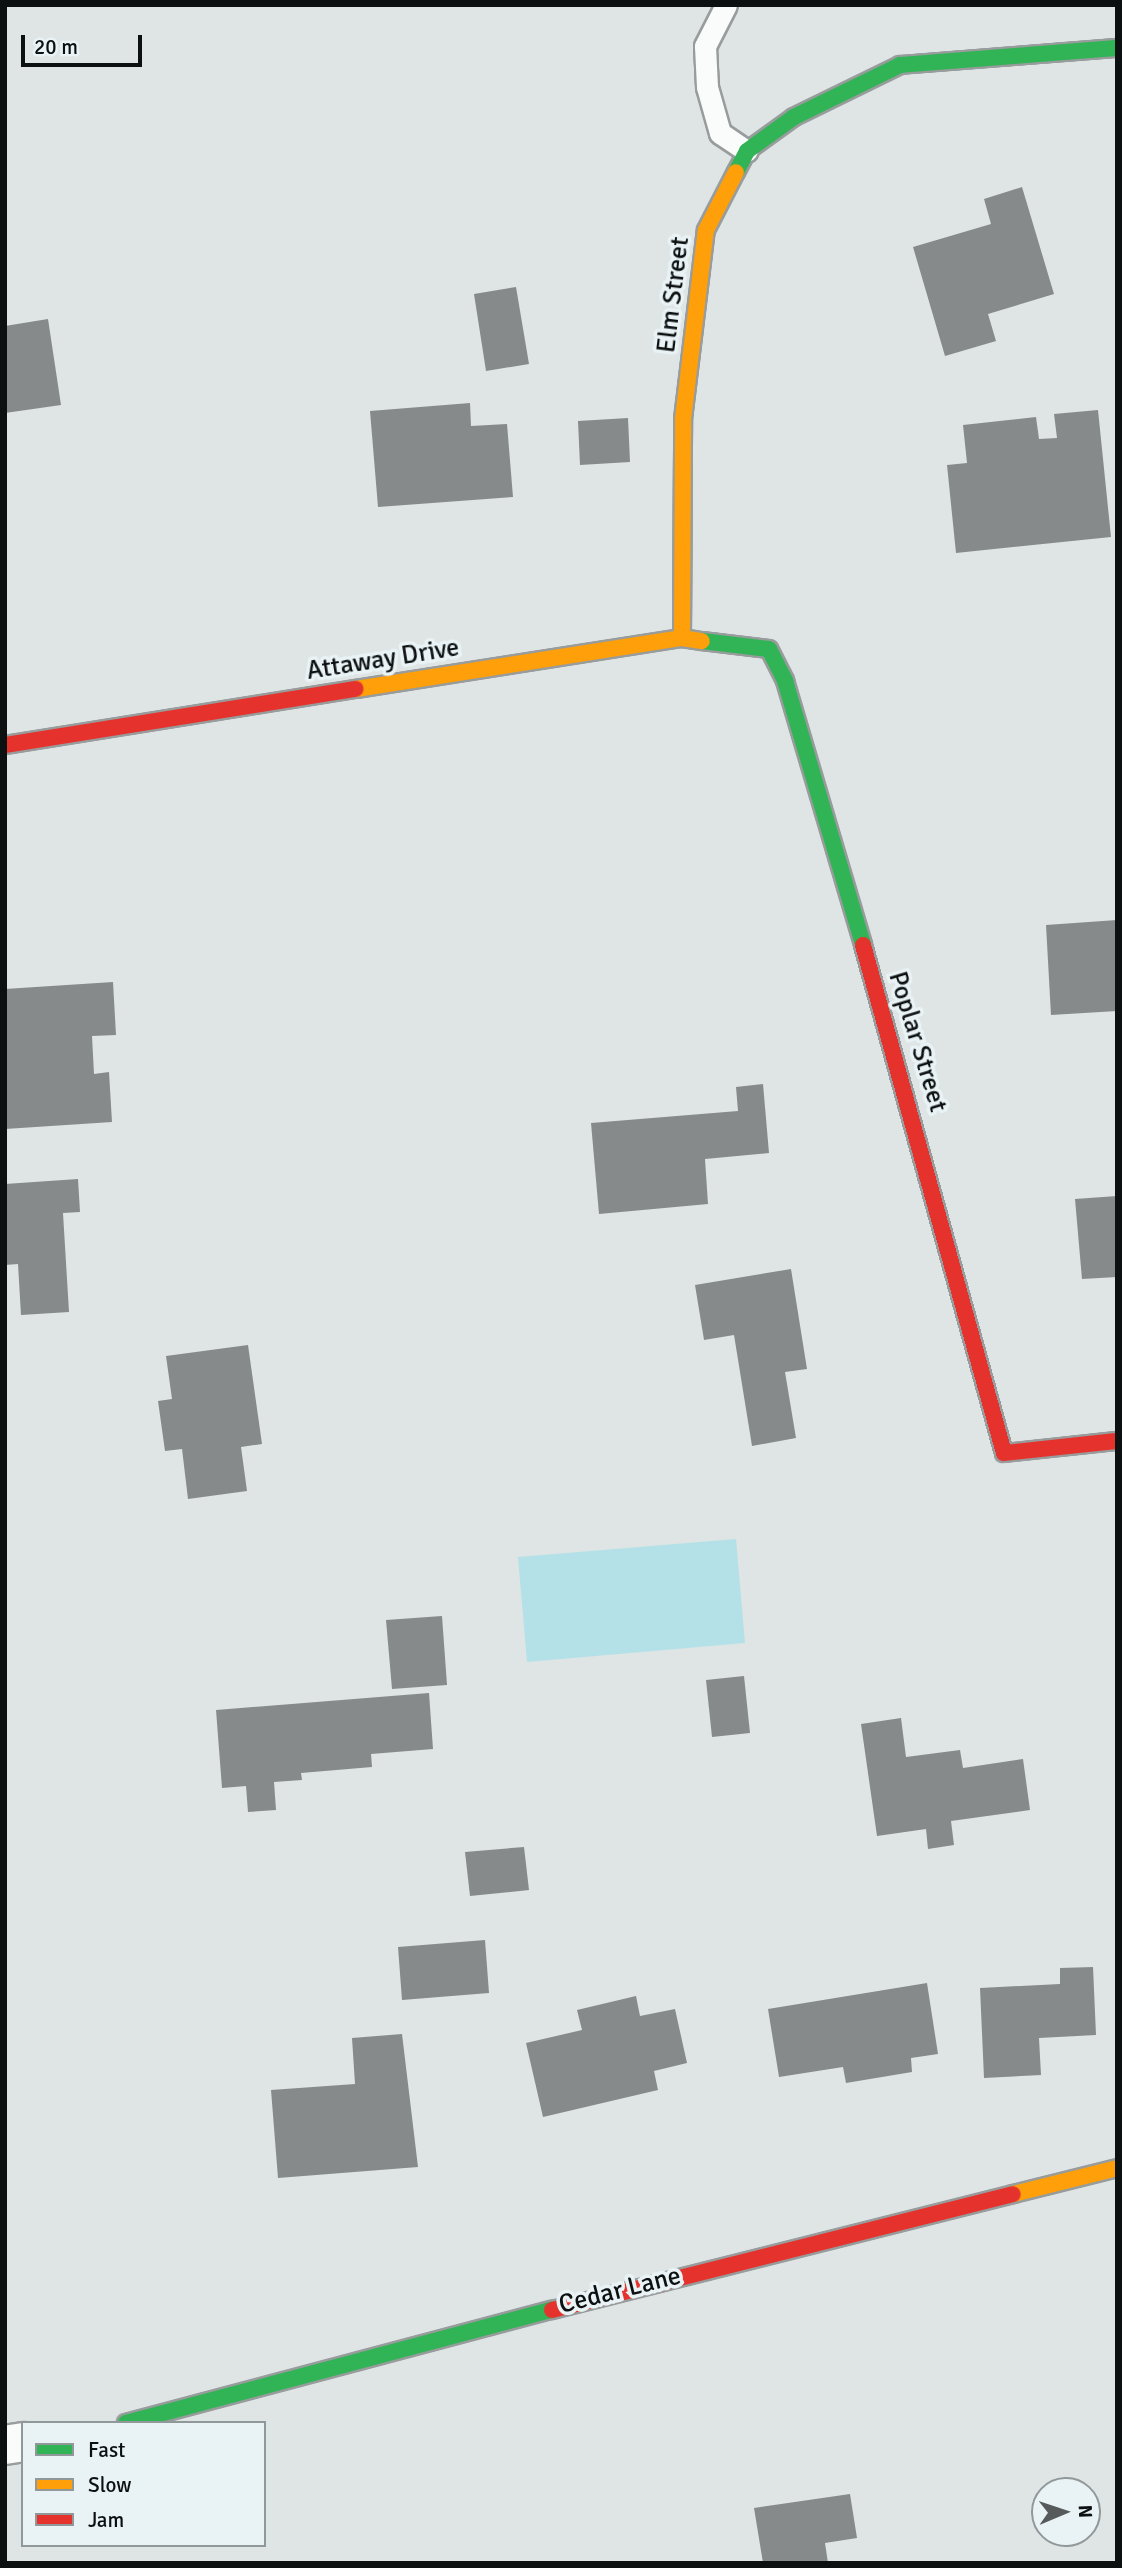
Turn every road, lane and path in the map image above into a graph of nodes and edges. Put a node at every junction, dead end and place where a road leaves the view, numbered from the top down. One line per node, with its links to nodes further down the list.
1 (726, 5): 3 (lane)
2 (1117, 48): 3 (street, Elm Street)
3 (747, 151): 4 (street, Elm Street)
4 (682, 638): 5 (street, Attaway Drive); 6 (street, Attaway Drive)
5 (769, 649): 7 (street, Poplar Street)
6 (5, 745)
7 (1117, 1441)
8 (1117, 2168): 9 (street, Cedar Lane)
9 (133, 2421)

